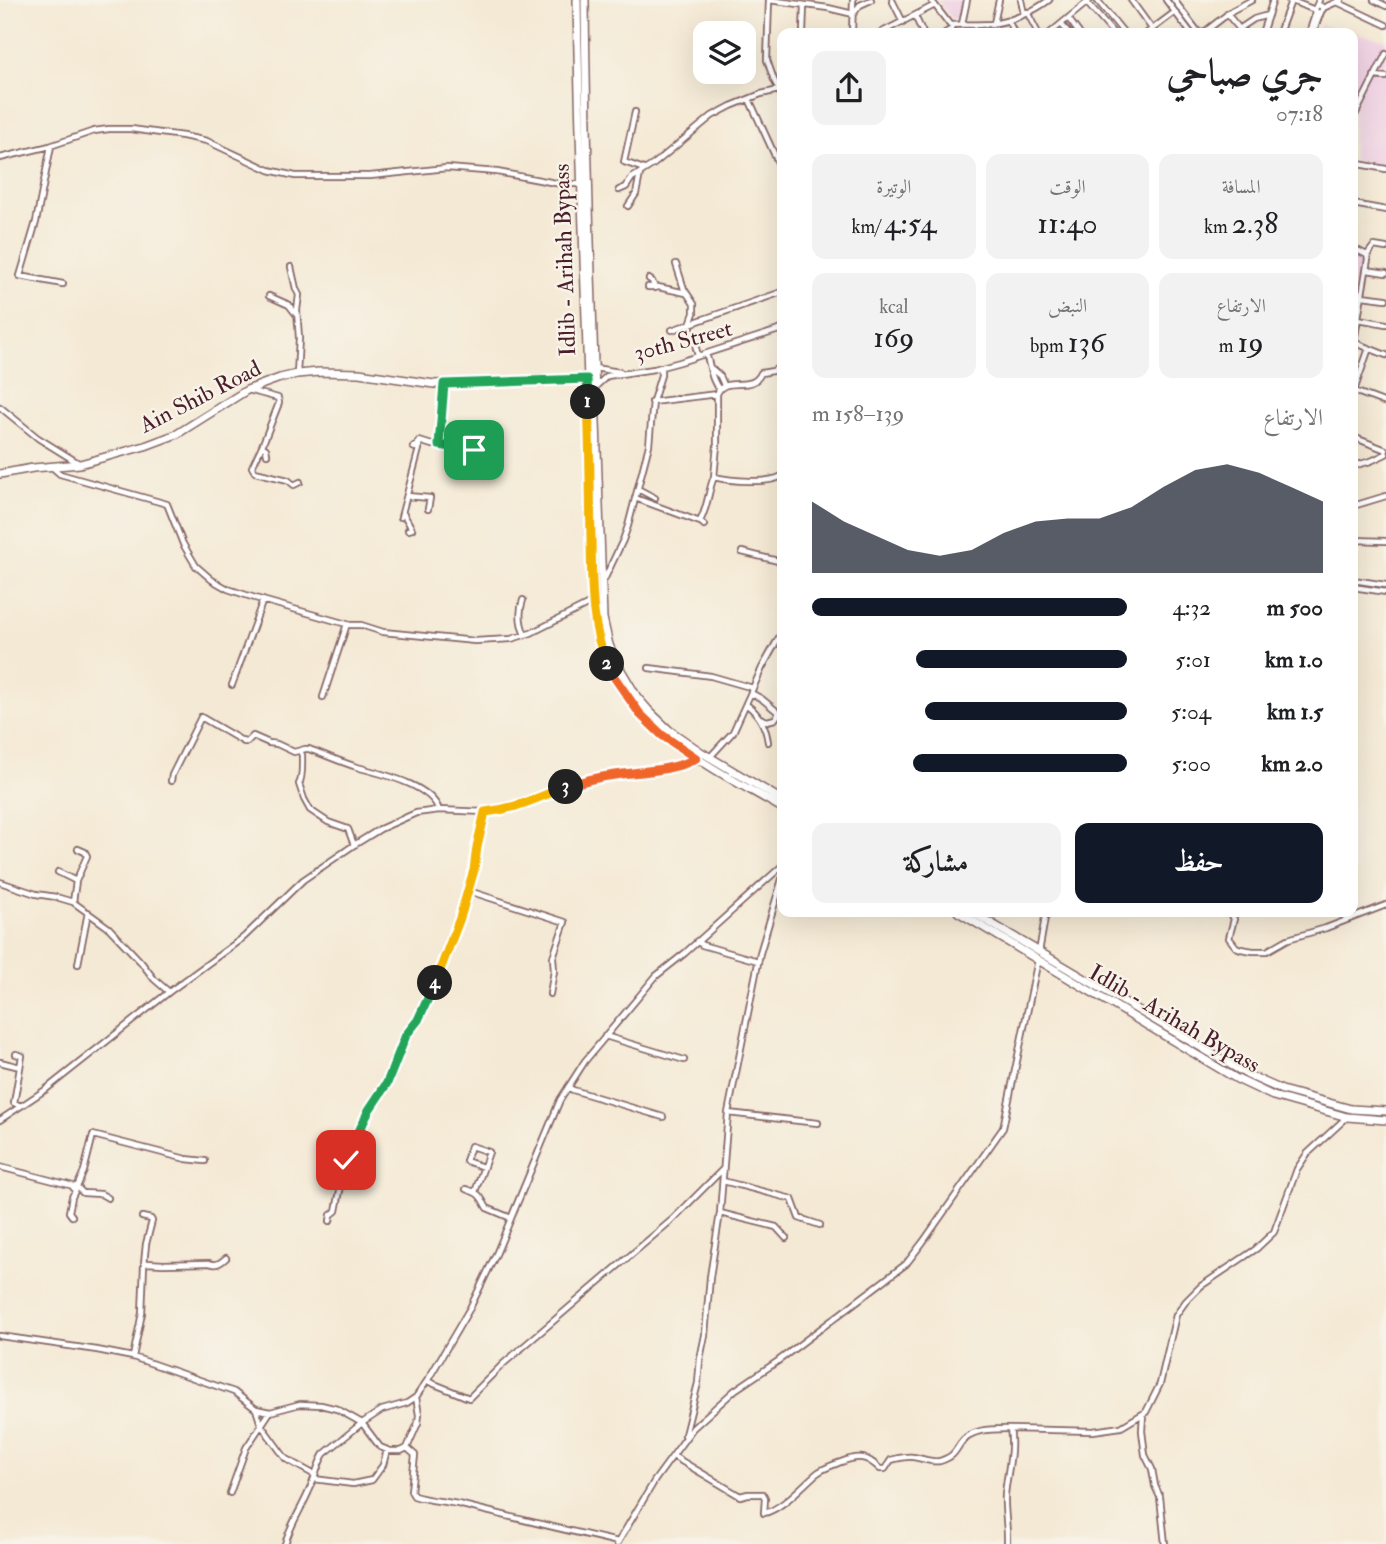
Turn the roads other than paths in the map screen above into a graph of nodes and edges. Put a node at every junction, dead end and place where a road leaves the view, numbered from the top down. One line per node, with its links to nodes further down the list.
1 (577, 0): 64 (main road, Idlib - Arihah Bypass)
2 (585, 0): 64 (main road, Idlib - Arihah Bypass)
3 (769, 0): 23 (street); 68 (street)
4 (827, 0): 26 (street)
5 (853, 0): 29 (street)
6 (872, 0): 29 (street)
7 (890, 0): 35 (street)
8 (967, 0): 36 (street)
9 (999, 0): 37 (street)
10 (1021, 0): 28 (street)
11 (1049, 0): 28 (street)
12 (1097, 0): 53 (street)
13 (1130, 0): 54 (street)
14 (1166, 0): 27 (street)
15 (1174, 0): 57 (street)
16 (1250, 0): 30 (street)
17 (1273, 0): 31 (street)
18 (1290, 0): 25 (street); 62 (street)
19 (1374, 0): 24 (street)
20 (1089, 1): 33 (street); 52 (street)
21 (1339, 1): 25 (street); 41 (street)
22 (933, 3): 32 (street); 39 (street)
23 (804, 5): 26 (street); 42 (street)
24 (1386, 6)
25 (1319, 7): 63 (street)
26 (828, 8): 29 (street)
27 (1175, 12): 55 (street); 56 (street)
28 (1026, 13): 34 (street); 48 (street)
29 (853, 15): 43 (street)
30 (1227, 15): 58 (street); 59 (street)
31 (1268, 15): 60 (street); 61 (street)
32 (915, 16): 35 (street); 45 (street)
33 (1068, 18): 38 (street); 51 (street)
34 (1008, 20): 37 (street); 47 (street)
35 (903, 22): 44 (street)
36 (962, 24): 39 (street); 40 (street)
37 (994, 24): 40 (street)
38 (1061, 24): 49 (street); 50 (street)
39 (953, 25)
40 (981, 25): 46 (street)
41 (1386, 25)
42 (803, 28)
43 (852, 28)
44 (890, 28)
45 (921, 28)
46 (983, 28)
47 (1012, 28)
48 (1035, 28)
49 (1056, 28)
50 (1065, 28)
51 (1075, 28)
52 (1108, 28)
53 (1120, 28)
54 (1151, 28)
55 (1153, 28)
56 (1187, 28)
57 (1197, 28)
58 (1208, 28)
59 (1238, 28)
60 (1244, 28)
61 (1264, 28)
62 (1281, 28)
63 (1313, 28)
64 (581, 30): 79 (main road, Idlib - Arihah Bypass); 113 (main road, Idlib - Arihah Bypass)
65 (1386, 54): 66 (street)
66 (1374, 76): 67 (street); 71 (street)
67 (1386, 77)
68 (777, 84)
69 (777, 91): 70 (street)
70 (749, 99): 75 (street); 78 (street)
71 (1358, 109)
72 (635, 112): 78 (street)
73 (51, 146): 74 (street); 79 (street); 92 (street)
74 (0, 158)
75 (777, 160)
76 (1358, 164): 77 (street)
77 (1386, 169)
78 (643, 171): 80 (street); 82 (street)
79 (581, 184): 118 (main road, Idlib - Arihah Bypass)
80 (619, 190)
81 (1358, 205): 83 (street)
82 (628, 206)
83 (1386, 210)
84 (1386, 248): 86 (street)
85 (1358, 250): 86 (street)
86 (1367, 255): 89 (street)
87 (676, 264): 95 (street)
88 (291, 267): 101 (street)
89 (1367, 270): 90 (street); 99 (street)
90 (1386, 273)
91 (649, 279): 94 (street)
92 (63, 284)
93 (648, 287): 94 (street)
94 (655, 288): 95 (street)
95 (687, 293): 103 (street)
96 (1358, 293): 99 (street)
97 (777, 294): 103 (street)
98 (269, 296): 101 (street)
99 (1362, 296): 100 (street); 102 (street)
100 (1386, 299)
101 (297, 316): 117 (street)
102 (1358, 319): 104 (street)
103 (690, 324): 105 (street); 111 (street)
104 (1386, 324)
105 (672, 330)
106 (777, 331): 109 (street, 30th Street)
107 (1358, 344): 108 (street)
108 (1369, 348): 110 (street); 119 (street)
109 (706, 354): 111 (street, 30th Street); 114 (street)
110 (1386, 355)
111 (698, 356): 112 (street, 30th Street)
112 (661, 367): 116 (street, 30th Street); 125 (street)
113 (594, 368): 116 (street); 121 (main road, Idlib - Arihah Bypass)
114 (712, 369): 122 (street); 122 (street)
115 (777, 369): 122 (street)
116 (631, 372): 121 (street, 30th Street)
117 (297, 374): 120 (main road, Ain Shib Road); 123 (main road, Ain Shib Road)
118 (587, 379): 120 (main road, Ain Shib Road); 128 (main road, Idlib - Arihah Bypass)
119 (1358, 380)
120 (444, 384): 131 (street)
121 (595, 387): 128 (main road, Idlib - Arihah Bypass)
122 (720, 389): 125 (street); 141 (street)
123 (247, 390): 132 (street); 136 (main road, Ain Shib Road)
124 (1358, 392): 126 (street)
125 (652, 402): 144 (street)
126 (1386, 403)
127 (0, 407): 136 (street)
128 (592, 413): 157 (main road, Idlib - Arihah Bypass); 163 (main road, Idlib - Arihah Bypass)
129 (1358, 439): 134 (street)
130 (419, 442): 131 (street); 133 (street); 145 (street)
131 (439, 445): 139 (street)
132 (262, 446): 135 (street); 143 (street)
133 (413, 447)
134 (1386, 452): 137 (street)
135 (267, 454)
136 (80, 464): 138 (main road, Ain Shib Road)
137 (1358, 465)
138 (52, 467): 140 (main road, Ain Shib Road); 161 (street)
139 (489, 473)
140 (0, 474)
141 (714, 477): 142 (street); 147 (street)
142 (777, 478)
143 (300, 482)
144 (638, 489): 147 (street); 148 (street)
145 (407, 496): 150 (street); 151 (street)
146 (1386, 496): 149 (street)
147 (635, 498): 157 (street)
148 (655, 498)
149 (1358, 504)
150 (428, 509)
151 (408, 530)
152 (1358, 540): 153 (street)
153 (1386, 541)
154 (742, 552): 155 (street)
155 (777, 561)
156 (1358, 581): 158 (street)
157 (602, 583): 177 (main road, Idlib - Arihah Bypass)
158 (1386, 584)
159 (1358, 588): 160 (street)
160 (1386, 592)
161 (263, 600): 164 (street); 168 (street)
162 (523, 600): 165 (street)
163 (594, 602): 165 (street); 178 (main road, Idlib - Arihah Bypass)
164 (347, 624): 165 (street); 170 (street)
165 (524, 635)
166 (777, 642): 169 (street)
167 (649, 667): 169 (street)
168 (232, 685)
169 (752, 691): 171 (street); 172 (street)
170 (323, 696)
171 (747, 705): 174 (street); 177 (street)
172 (777, 711)
173 (777, 716): 174 (street)
174 (760, 718): 175 (street)
175 (768, 742)
176 (300, 751): 179 (street); 183 (street); 185 (street)
177 (710, 757): 180 (main road, Idlib - Arihah Bypass)
178 (696, 758): 180 (main road, Idlib - Arihah Bypass); 184 (street)
179 (171, 781)
180 (762, 792): 181 (main road, Idlib - Arihah Bypass); 182 (main road, Idlib - Arihah Bypass)
181 (777, 798)
182 (777, 804)
183 (439, 810): 184 (street); 185 (street)
184 (485, 812): 191 (street)
185 (354, 845): 207 (street)
186 (78, 849): 189 (street)
187 (777, 870): 202 (street)
188 (58, 873): 189 (street)
189 (76, 881): 193 (street)
190 (0, 882): 193 (street)
191 (468, 890): 208 (street); 238 (street)
192 (777, 896): 205 (street)
193 (73, 902): 195 (street)
194 (1386, 905): 196 (street)
195 (88, 912): 206 (street); 207 (street)
196 (1358, 916)
197 (967, 917): 203 (main road, Idlib - Arihah Bypass)
198 (979, 917): 203 (main road, Idlib - Arihah Bypass)
199 (1045, 917): 204 (street)
200 (1233, 917): 201 (street)
201 (1355, 917)
202 (697, 941): 205 (street); 209 (street)
203 (1022, 946): 204 (main road, Idlib - Arihah Bypass)
204 (1039, 956): 217 (main road, Idlib - Arihah Bypass); 221 (main road, Idlib - Arihah Bypass); 253 (street)
205 (758, 961): 219 (street)
206 (78, 964)
207 (169, 992): 215 (street)
208 (550, 994)
209 (605, 1036): 211 (street); 214 (street)
210 (16, 1054): 213 (street)
211 (684, 1060)
212 (0, 1062): 213 (street)
213 (20, 1067): 215 (street)
214 (568, 1087): 220 (street); 237 (street)
215 (21, 1106): 218 (street)
216 (0, 1111): 218 (street)
217 (1386, 1111)
218 (10, 1113): 222 (street)
219 (728, 1113): 224 (street); 228 (street)
220 (663, 1117)
221 (1347, 1117): 223 (main road, Idlib - Arihah Bypass); 249 (street)
222 (0, 1119)
223 (1386, 1120)
224 (818, 1123)
225 (205, 1161): 230 (street)
226 (0, 1167): 230 (street)
227 (483, 1167): 227 (street); 232 (street)
228 (723, 1169): 229 (street); 245 (street)
229 (723, 1181): 234 (street); 239 (street)
230 (75, 1186): 233 (street); 235 (street)
231 (467, 1189): 232 (street)
232 (475, 1192): 237 (street)
233 (108, 1198)
234 (720, 1213): 240 (street); 253 (street)
235 (72, 1216)
236 (142, 1217): 242 (street)
237 (511, 1218): 245 (street)
238 (330, 1221)
239 (820, 1225)
240 (786, 1238)
241 (226, 1258): 242 (street)
242 (144, 1265): 244 (street)
243 (0, 1336): 244 (street)
244 (133, 1357): 247 (street)
245 (427, 1381): 246 (street)
246 (416, 1397): 250 (street); 254 (street)
247 (256, 1409): 248 (street); 251 (street)
248 (270, 1412): 250 (street); 251 (street)
249 (1143, 1414): 252 (street); 262 (street)
250 (362, 1423): 255 (street); 257 (street)
251 (261, 1425): 257 (street); 258 (street)
252 (1010, 1429): 256 (street); 261 (street)
253 (684, 1440): 256 (street)
254 (407, 1448): 255 (street); 259 (street)
255 (387, 1450): 257 (street)
256 (673, 1456): 259 (street)
257 (315, 1477): 260 (street)
258 (230, 1493)
259 (618, 1543)
260 (285, 1544)
261 (1007, 1544)
262 (1165, 1544)

